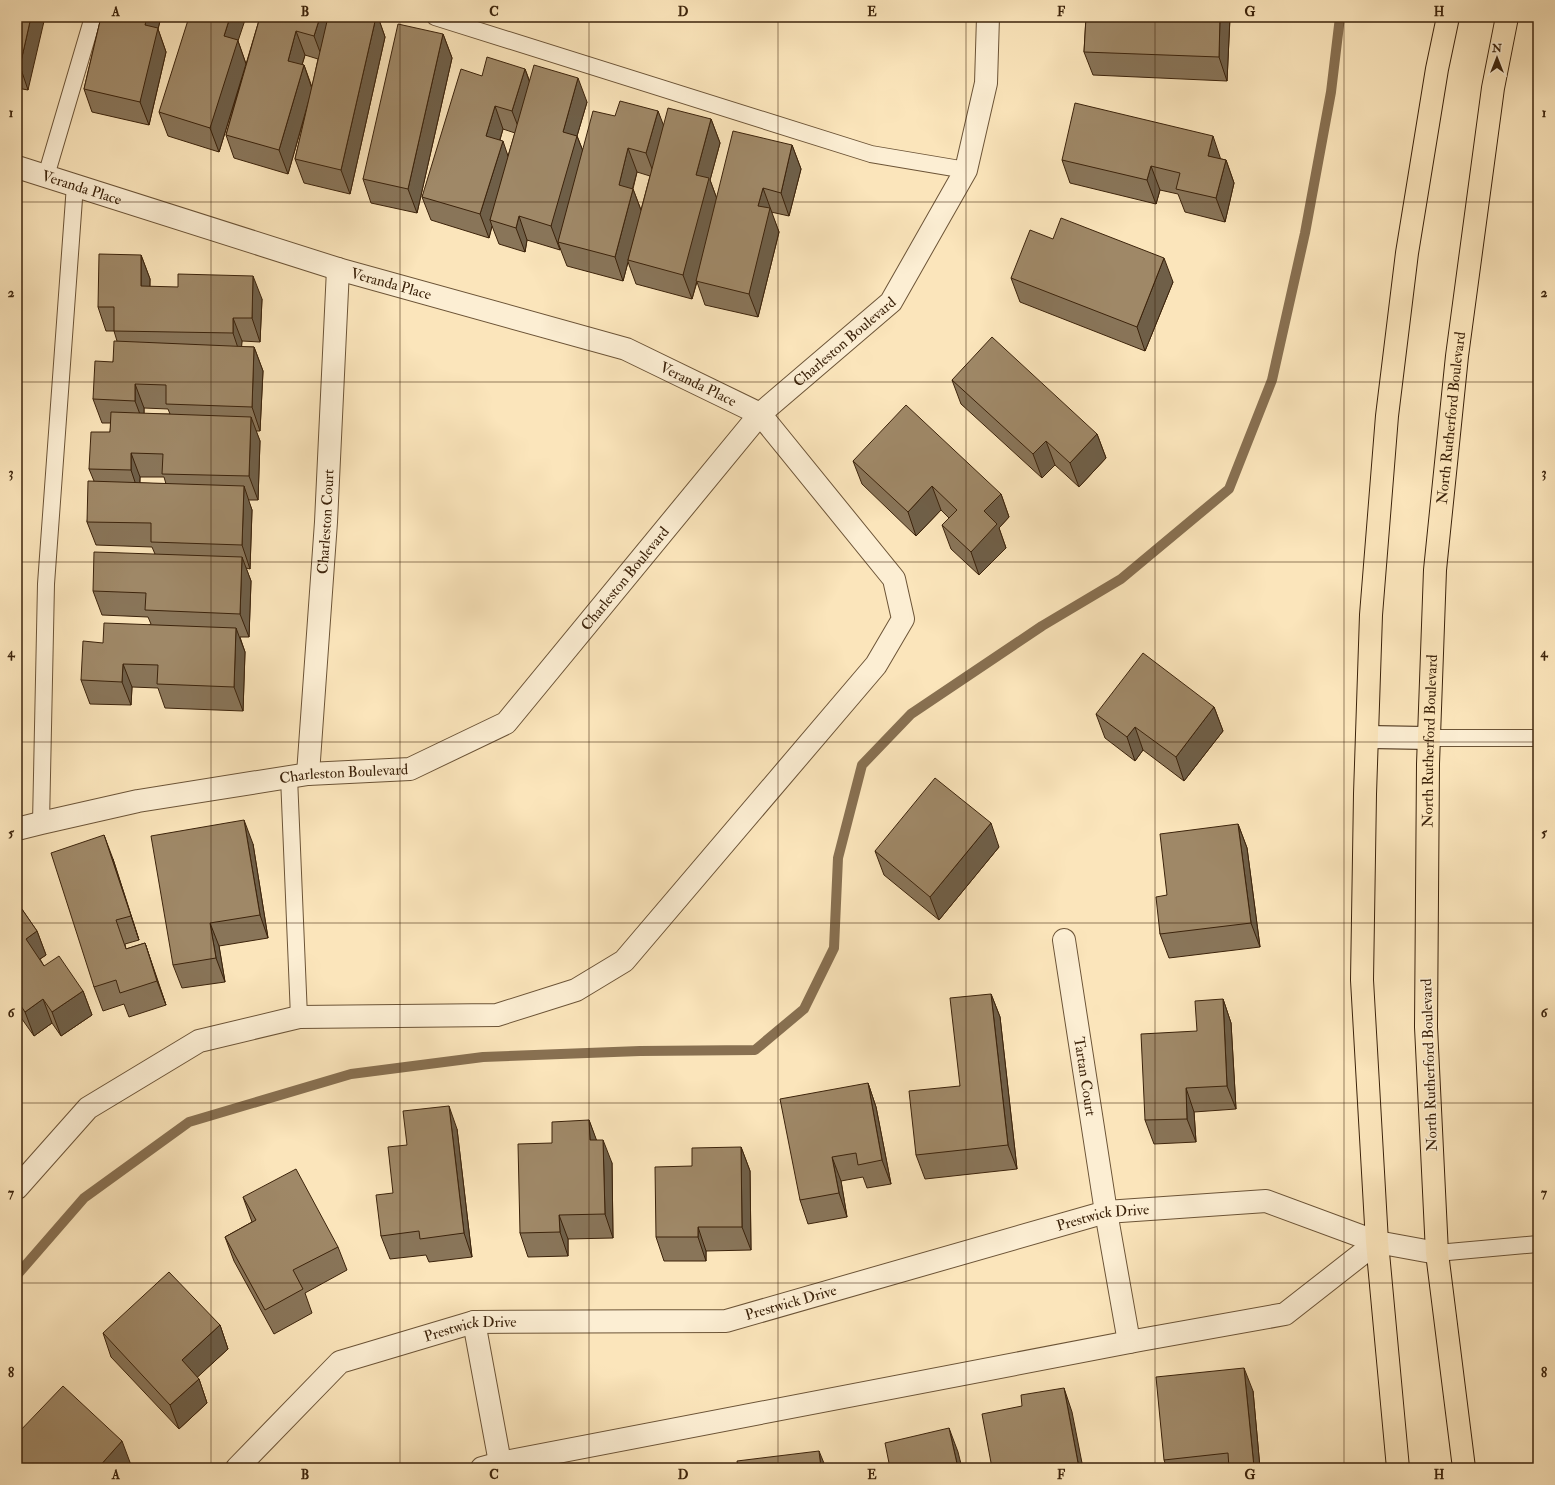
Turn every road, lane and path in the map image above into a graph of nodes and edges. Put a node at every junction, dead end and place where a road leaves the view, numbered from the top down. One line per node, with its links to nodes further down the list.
1 (93, 17): 8 (lane)
2 (435, 17): 7 (lane)
3 (988, 17): 7 (street, Charleston Boulevard)
4 (1448, 17): 12 (main road)
5 (1507, 17): 13 (main road, North Rutherford Boulevard)
6 (17, 167): 8 (street, Veranda Place)
7 (966, 170): 11 (street, Charleston Boulevard)
8 (46, 176): 9 (street, Veranda Place)
9 (75, 185): 10 (street, Veranda Place); 16 (lane)
10 (338, 269): 11 (street, Veranda Place); 15 (street, Charleston Court)
11 (760, 414): 15 (street, Charleston Boulevard); 19 (street)
12 (1367, 737): 13 (street); 22 (main road)
13 (1429, 738): 14 (lane); 24 (main road, North Rutherford Boulevard)
14 (1538, 738)
15 (299, 775): 16 (street, Charleston Boulevard); 19 (lane)
16 (41, 822): 17 (street, Charleston Boulevard)
17 (17, 829)
18 (1064, 940): 21 (street, Tartan Court)
19 (299, 1017): 20 (street)
20 (17, 1188)
21 (1106, 1212): 22 (street, Prestwick Drive); 25 (street, Prestwick Drive); 26 (street, Tartan Court)
22 (1378, 1242): 24 (street, Prestwick Drive); 26 (street); 29 (main road)
23 (1538, 1244): 24 (lane)
24 (1437, 1253): 30 (main road, North Rutherford Boulevard)
25 (474, 1322): 27 (street); 28 (street, Prestwick Drive)
26 (1129, 1342): 27 (street)
27 (494, 1466)
28 (237, 1468)
29 (1398, 1468)
30 (1464, 1468)

